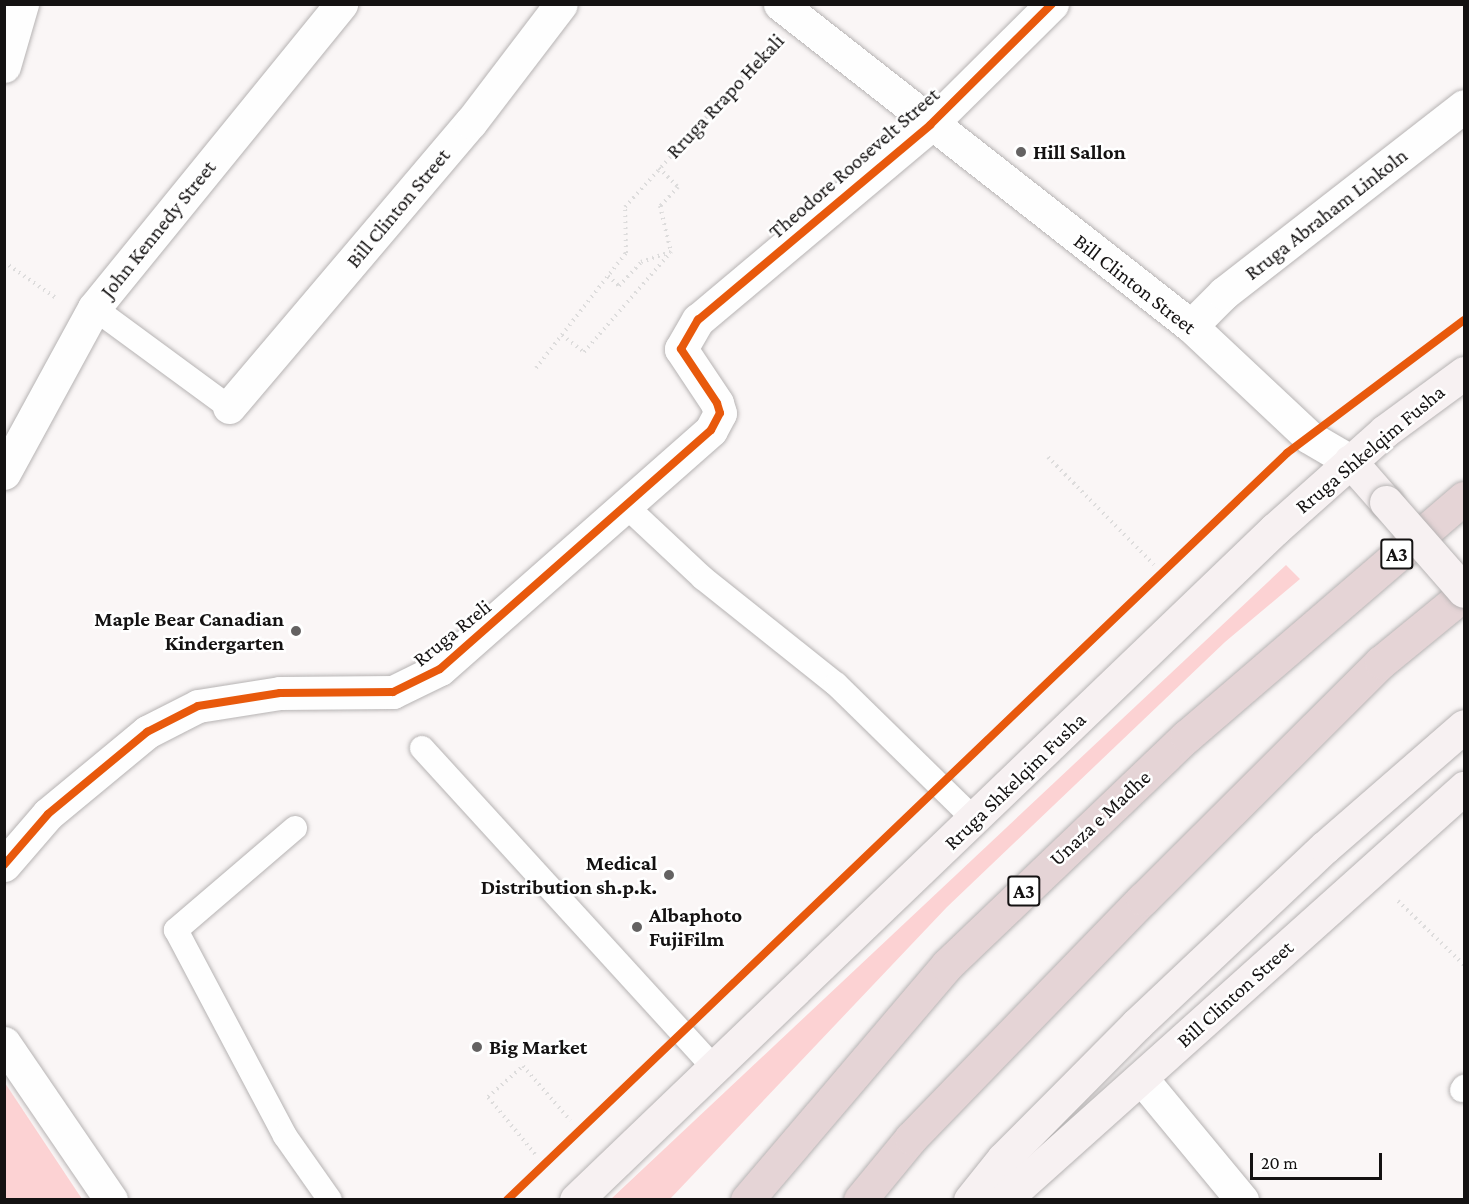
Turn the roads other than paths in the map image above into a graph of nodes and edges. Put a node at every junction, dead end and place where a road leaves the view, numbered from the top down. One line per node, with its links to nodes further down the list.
1 (22, 4): 6 (street)
2 (341, 4): 9 (street, John Kennedy Street)
3 (561, 4): 13 (street, Bill Clinton Street)
4 (1052, 4): 8 (street, Theodore Roosevelt Street)
5 (796, 9): 8 (street, Bill Clinton Street)
6 (4, 66)
7 (1464, 106): 10 (street, Rruga Abraham Linkoln)
8 (930, 125): 10 (street, Bill Clinton Street); 11 (street, Theodore Roosevelt Street)
9 (94, 308): 13 (lane); 15 (street, John Kennedy Street)
10 (1191, 326): 14 (street, Bill Clinton Street)
11 (681, 349): 17 (street, Rruga Rreli)
12 (1464, 373): 14 (main road, Rruga Shkelqim Fusha)
13 (229, 407)
14 (1350, 461): 18 (main road, Bill Clinton Street, bridge); 22 (main road, Rruga Shkelqim Fusha)
15 (4, 472)
16 (1464, 498): 31 (highway, Unaza e Madhe / A3)
17 (627, 507): 22 (lane); 24 (street, Rruga Rreli)
18 (1464, 593): 32 (highway)
19 (1464, 726): 33 (main road)
20 (422, 748): 26 (lane)
21 (1464, 788): 27 (main road, Bill Clinton Street)
22 (975, 820): 26 (main road, Rruga Shkelqim Fusha)
23 (295, 828): 29 (lane)
24 (4, 865)
25 (4, 1043): 28 (street)
26 (714, 1068): 30 (main road, Rruga Shkelqim Fusha)
27 (1142, 1079): 34 (main road, Bill Clinton Street); 35 (street)
28 (111, 1200)
29 (330, 1200)
30 (576, 1200)
31 (747, 1200)
32 (860, 1200)
33 (970, 1200)
34 (1004, 1200)
35 (1242, 1200)

